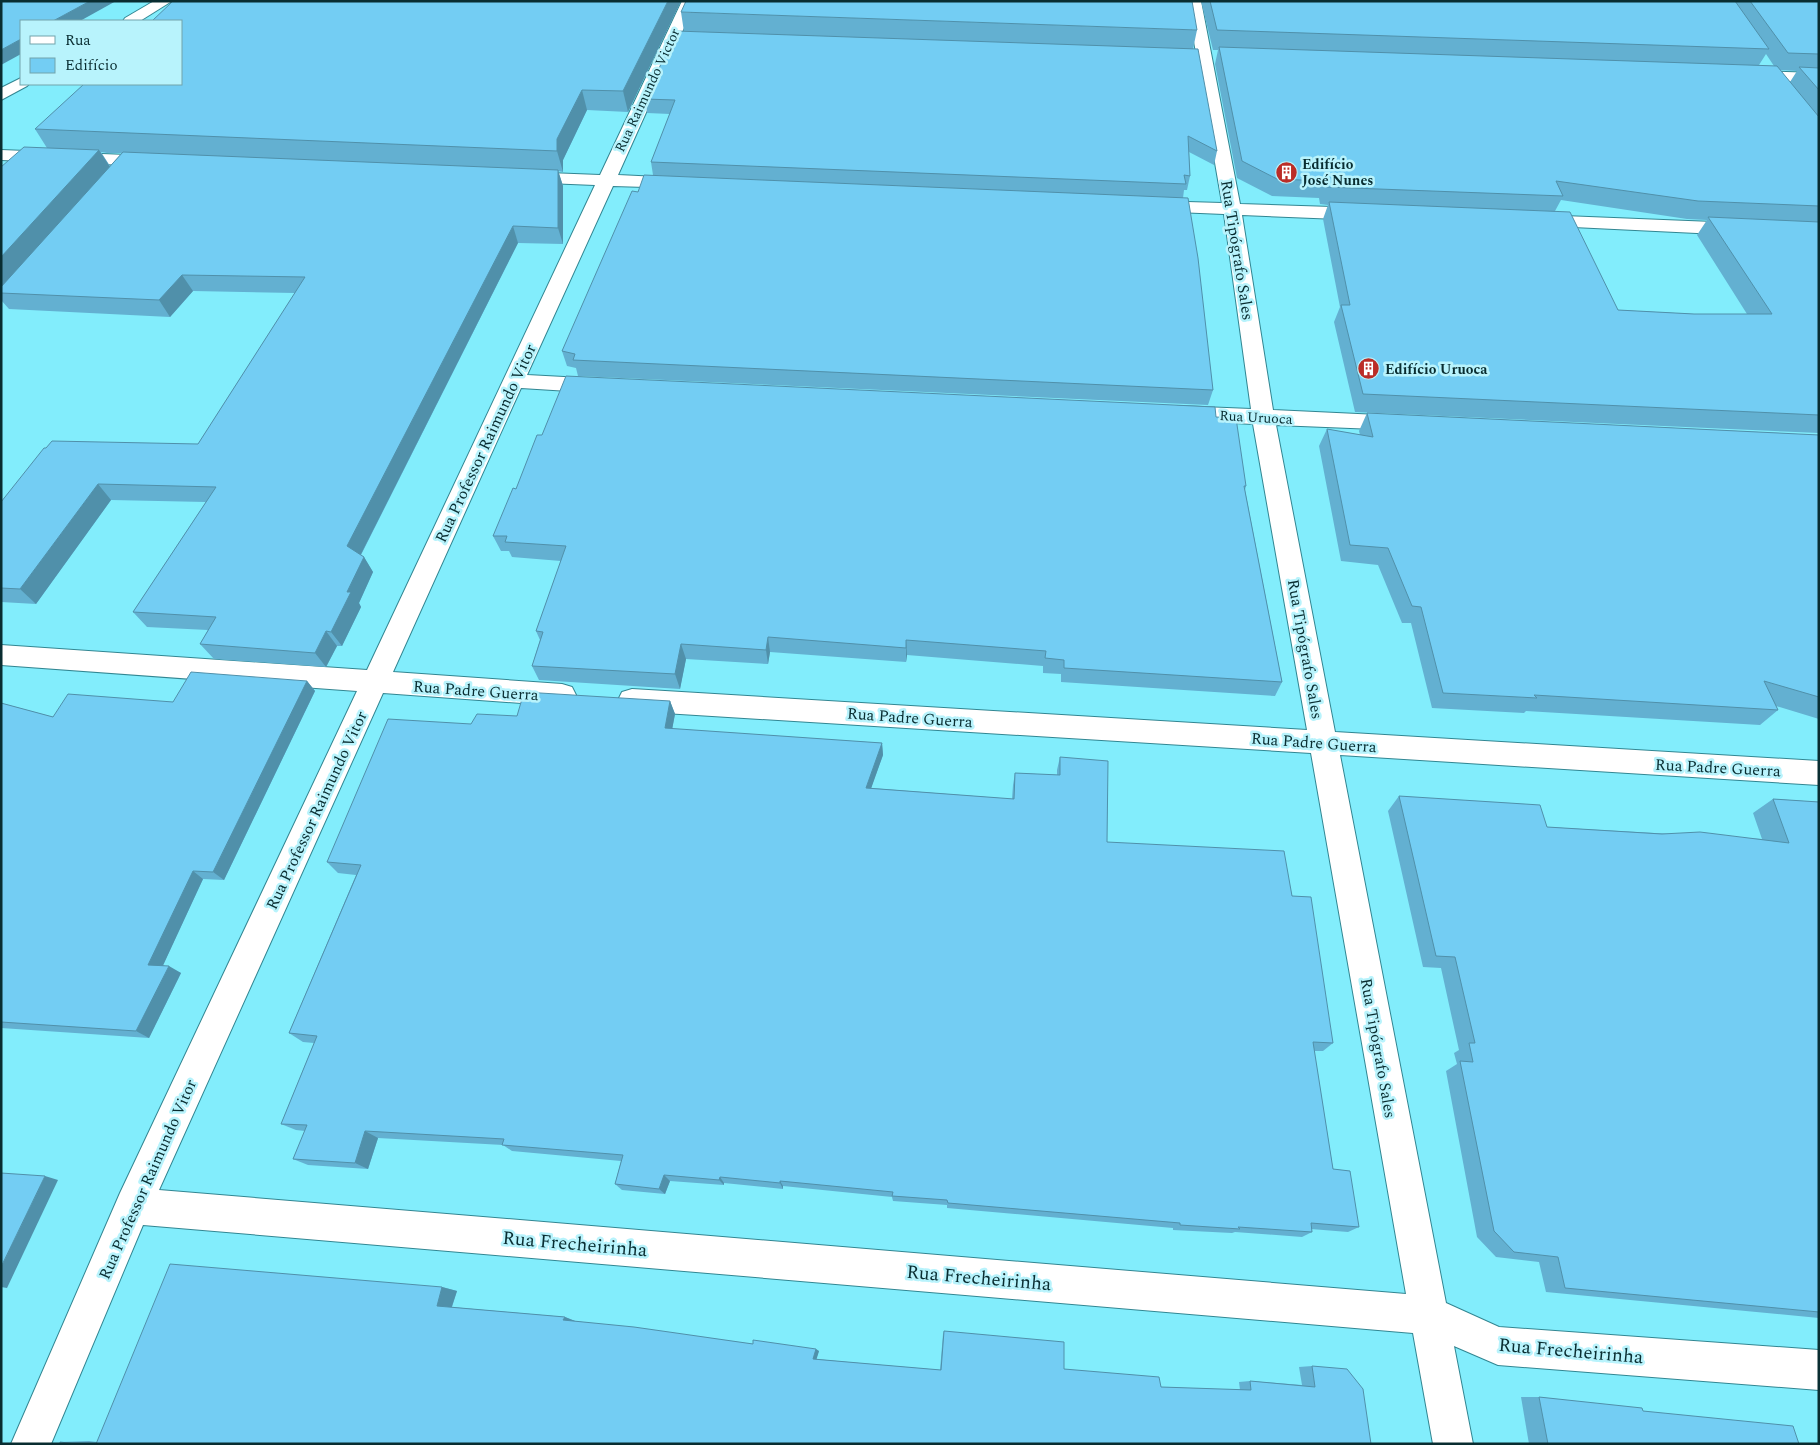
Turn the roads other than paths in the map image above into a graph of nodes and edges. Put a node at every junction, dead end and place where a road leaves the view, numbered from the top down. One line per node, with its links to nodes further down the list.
1 (165, 1): 4 (street)
2 (689, 1): 5 (street, Rua Raimundo Victor)
3 (1194, 1): 22 (street, Rua Tipógrafo Sales)
4 (132, 20)
5 (671, 38): 6 (street); 19 (street, Rua Raimundo Victor)
6 (691, 38)
7 (1761, 62): 9 (street)
8 (1732, 75): 9 (street)
9 (1772, 77): 10 (street); 12 (street)
10 (1819, 78)
11 (20, 84): 13 (street)
12 (1784, 92)
13 (1, 95)
14 (1, 155): 15 (street)
15 (128, 160): 16 (street); 17 (street)
16 (168, 162)
17 (115, 175)
18 (507, 176): 19 (street)
19 (606, 180): 20 (street); 26 (street, Rua Professor Raimundo Vitor)
20 (696, 184)
21 (1132, 205): 22 (street)
22 (1232, 209): 23 (street); 29 (street, Rua Tipógrafo Sales)
23 (1381, 215)
24 (1520, 220): 25 (street)
25 (1759, 229)
26 (513, 381): 27 (street); 32 (street, Rua Professor Raimundo Vitor)
27 (622, 387)
28 (1155, 412): 29 (street, Rua Uruoca)
29 (1264, 417): 30 (street, Rua Uruoca); 35 (street, Rua Tipógrafo Sales)
30 (1422, 424)
31 (1, 656): 32 (street, Rua Padre Guerra)
32 (374, 683): 33 (street, Rua Padre Guerra); 37 (street, Rua Professor Raimundo Vitor)
33 (582, 696)
34 (611, 698): 35 (street, Rua Padre Guerra)
35 (1323, 743): 36 (street, Rua Padre Guerra); 38 (street, Rua Tipógrafo Sales)
36 (1819, 773)
37 (133, 1206): 38 (street, Rua Frecheirinha); 40 (street, Rua Professor Raimundo Vitor)
38 (1428, 1316): 39 (street, Rua Frecheirinha); 41 (street, Rua Tipógrafo Sales)
39 (1819, 1370)
40 (31, 1444)
41 (1453, 1444)

